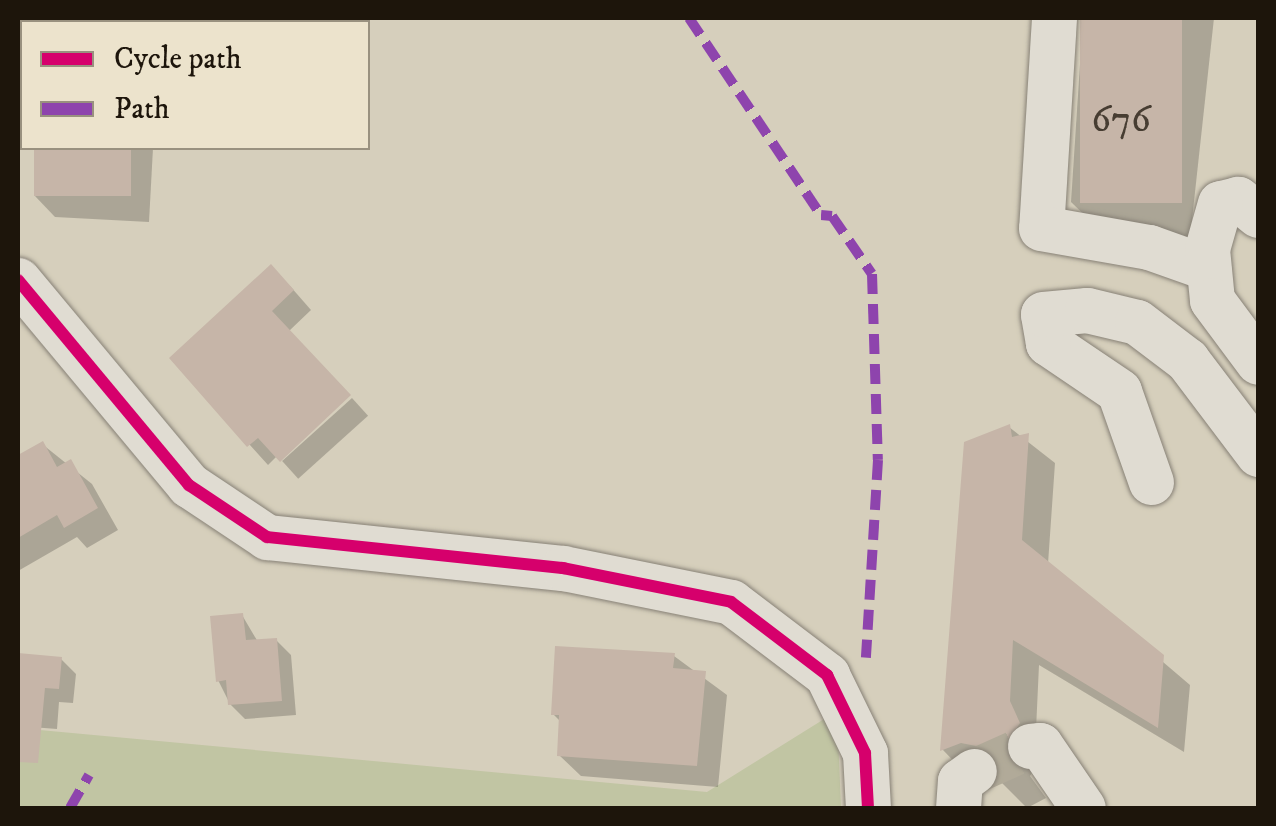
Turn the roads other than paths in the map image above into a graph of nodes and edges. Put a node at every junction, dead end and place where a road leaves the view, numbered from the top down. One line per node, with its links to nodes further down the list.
1 (1054, 18): 3 (street)
2 (1258, 215): 3 (street)
3 (1208, 268): 5 (street)
4 (18, 280): 9 (street)
5 (1258, 362)
6 (1258, 454): 7 (street)
7 (1151, 482)
8 (1030, 746): 10 (street)
9 (868, 808)
10 (1083, 808)

